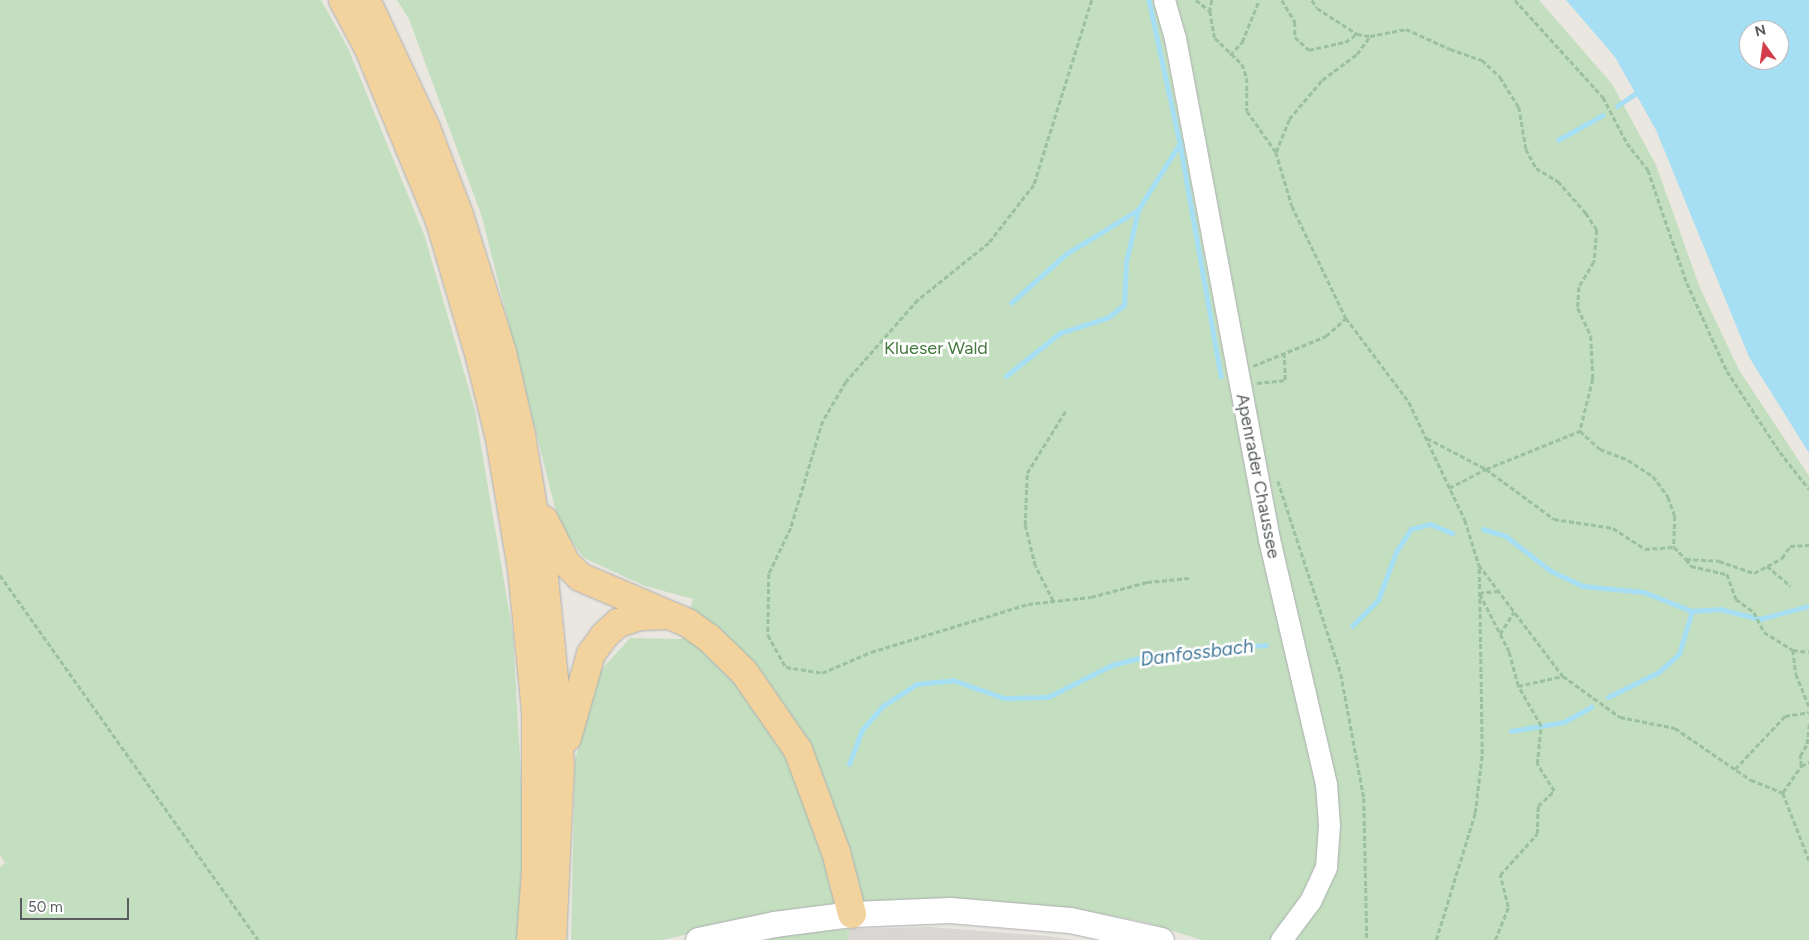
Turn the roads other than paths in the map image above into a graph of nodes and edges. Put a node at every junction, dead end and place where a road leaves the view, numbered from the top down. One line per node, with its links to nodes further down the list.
1 (343, 0): 8 (highway)
2 (366, 0): 4 (highway)
3 (1164, 0): 12 (street, Apenrader Chaussee)
4 (532, 496): 5 (highway); 6 (highway)
5 (669, 614): 6 (highway); 7 (highway)
6 (560, 766): 9 (highway)
7 (852, 914): 10 (main road); 11 (main road)
8 (531, 940)
9 (552, 940)
10 (698, 940)
11 (1161, 940)
12 (1281, 940)

